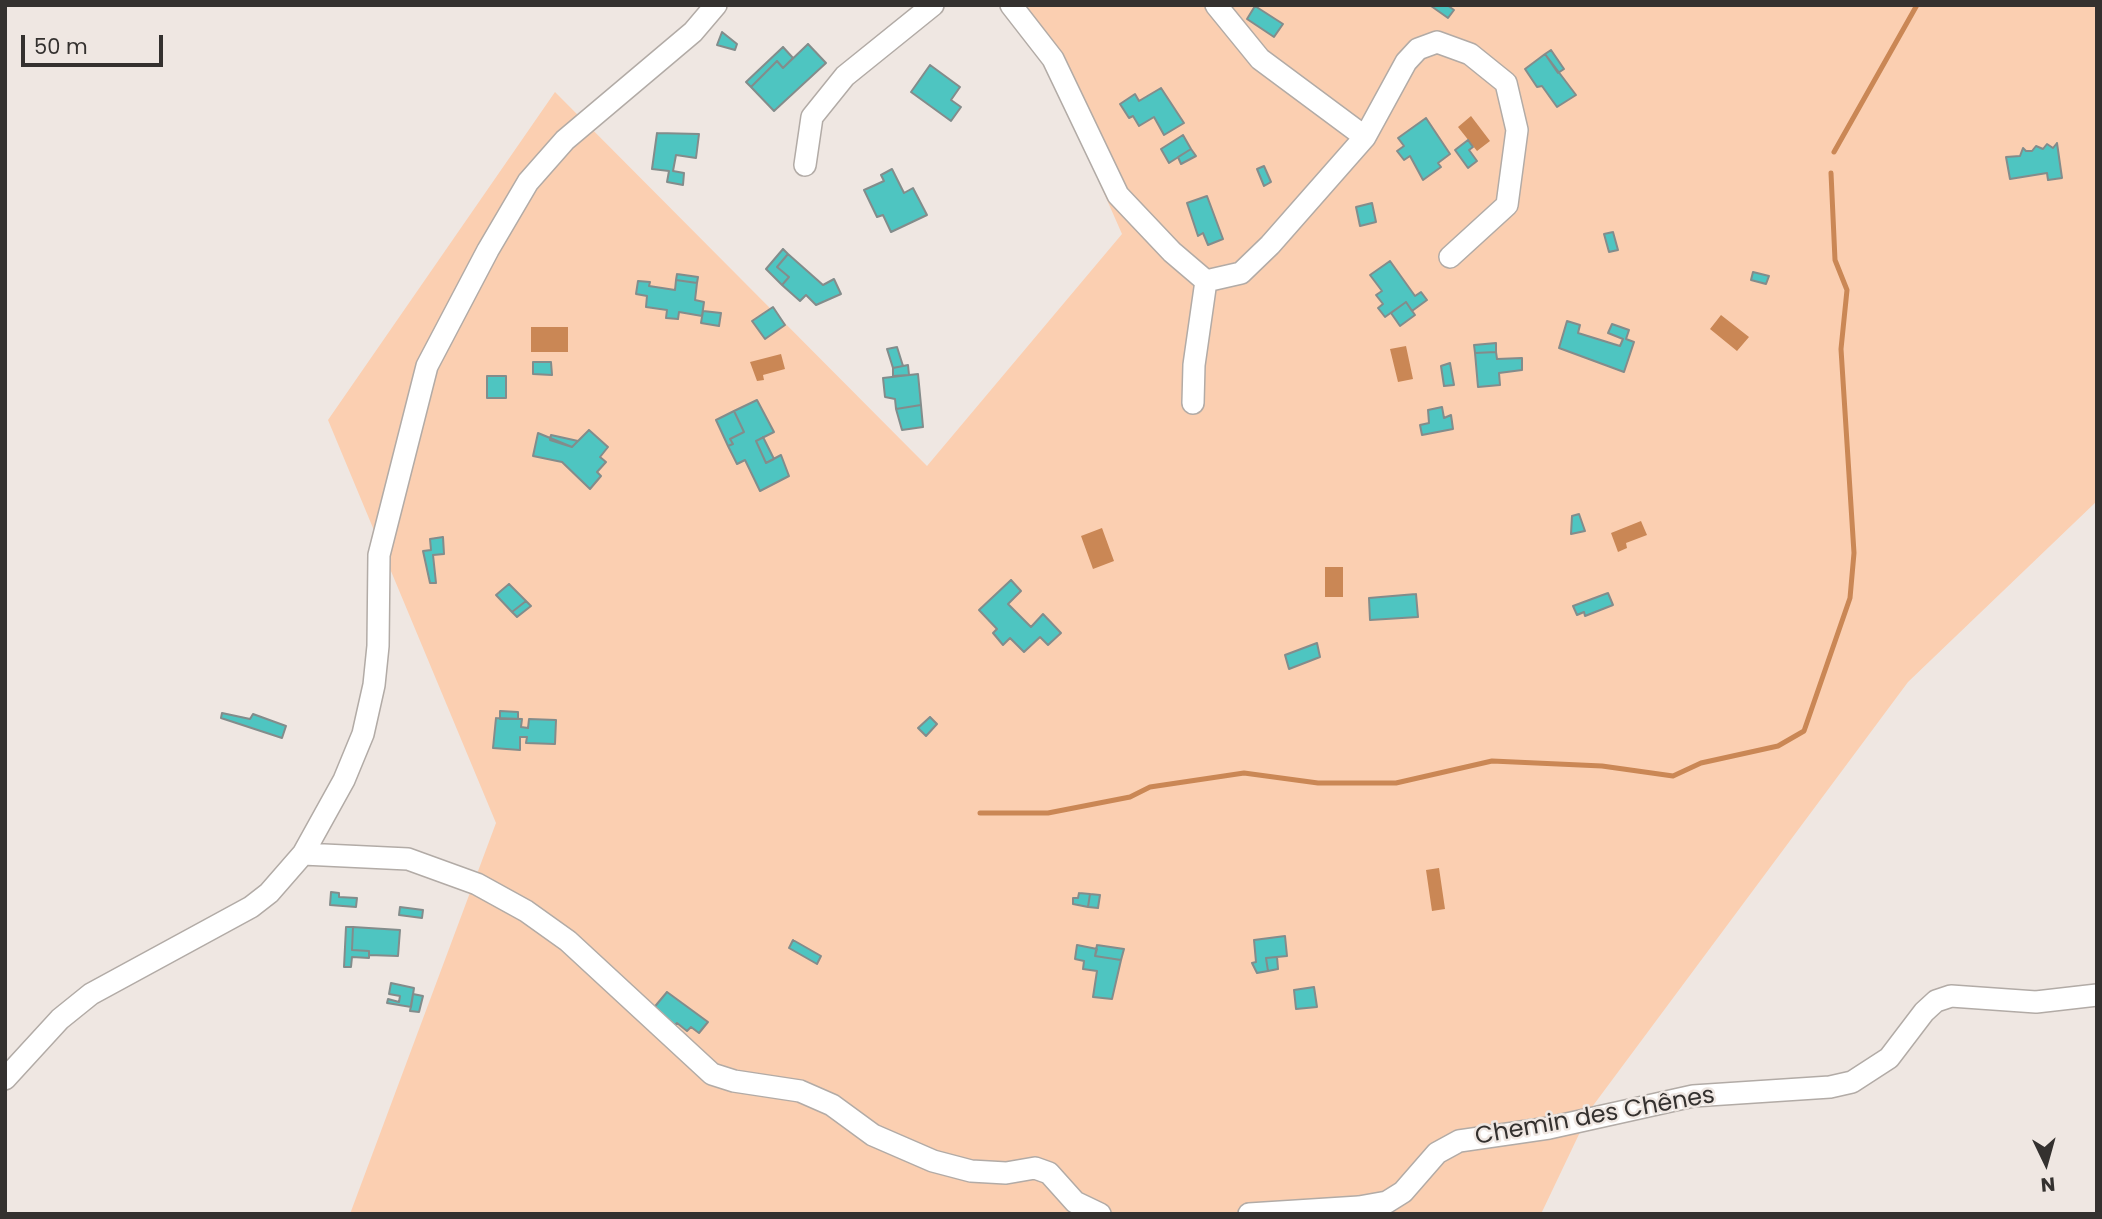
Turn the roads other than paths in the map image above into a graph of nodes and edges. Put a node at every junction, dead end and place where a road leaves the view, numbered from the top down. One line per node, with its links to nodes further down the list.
1 (716, 5): 10 (street)
2 (933, 5): 6 (street)
3 (1010, 5): 8 (street)
4 (1216, 5): 5 (street)
5 (1365, 137): 7 (street); 8 (street)
6 (805, 165)
7 (1450, 257)
8 (1206, 281): 9 (street)
9 (1193, 403)
10 (303, 853): 12 (street); 13 (street)
11 (2097, 995): 14 (street, Chemin des Chênes)
12 (5, 1079)
13 (1100, 1214)
14 (1249, 1214)

